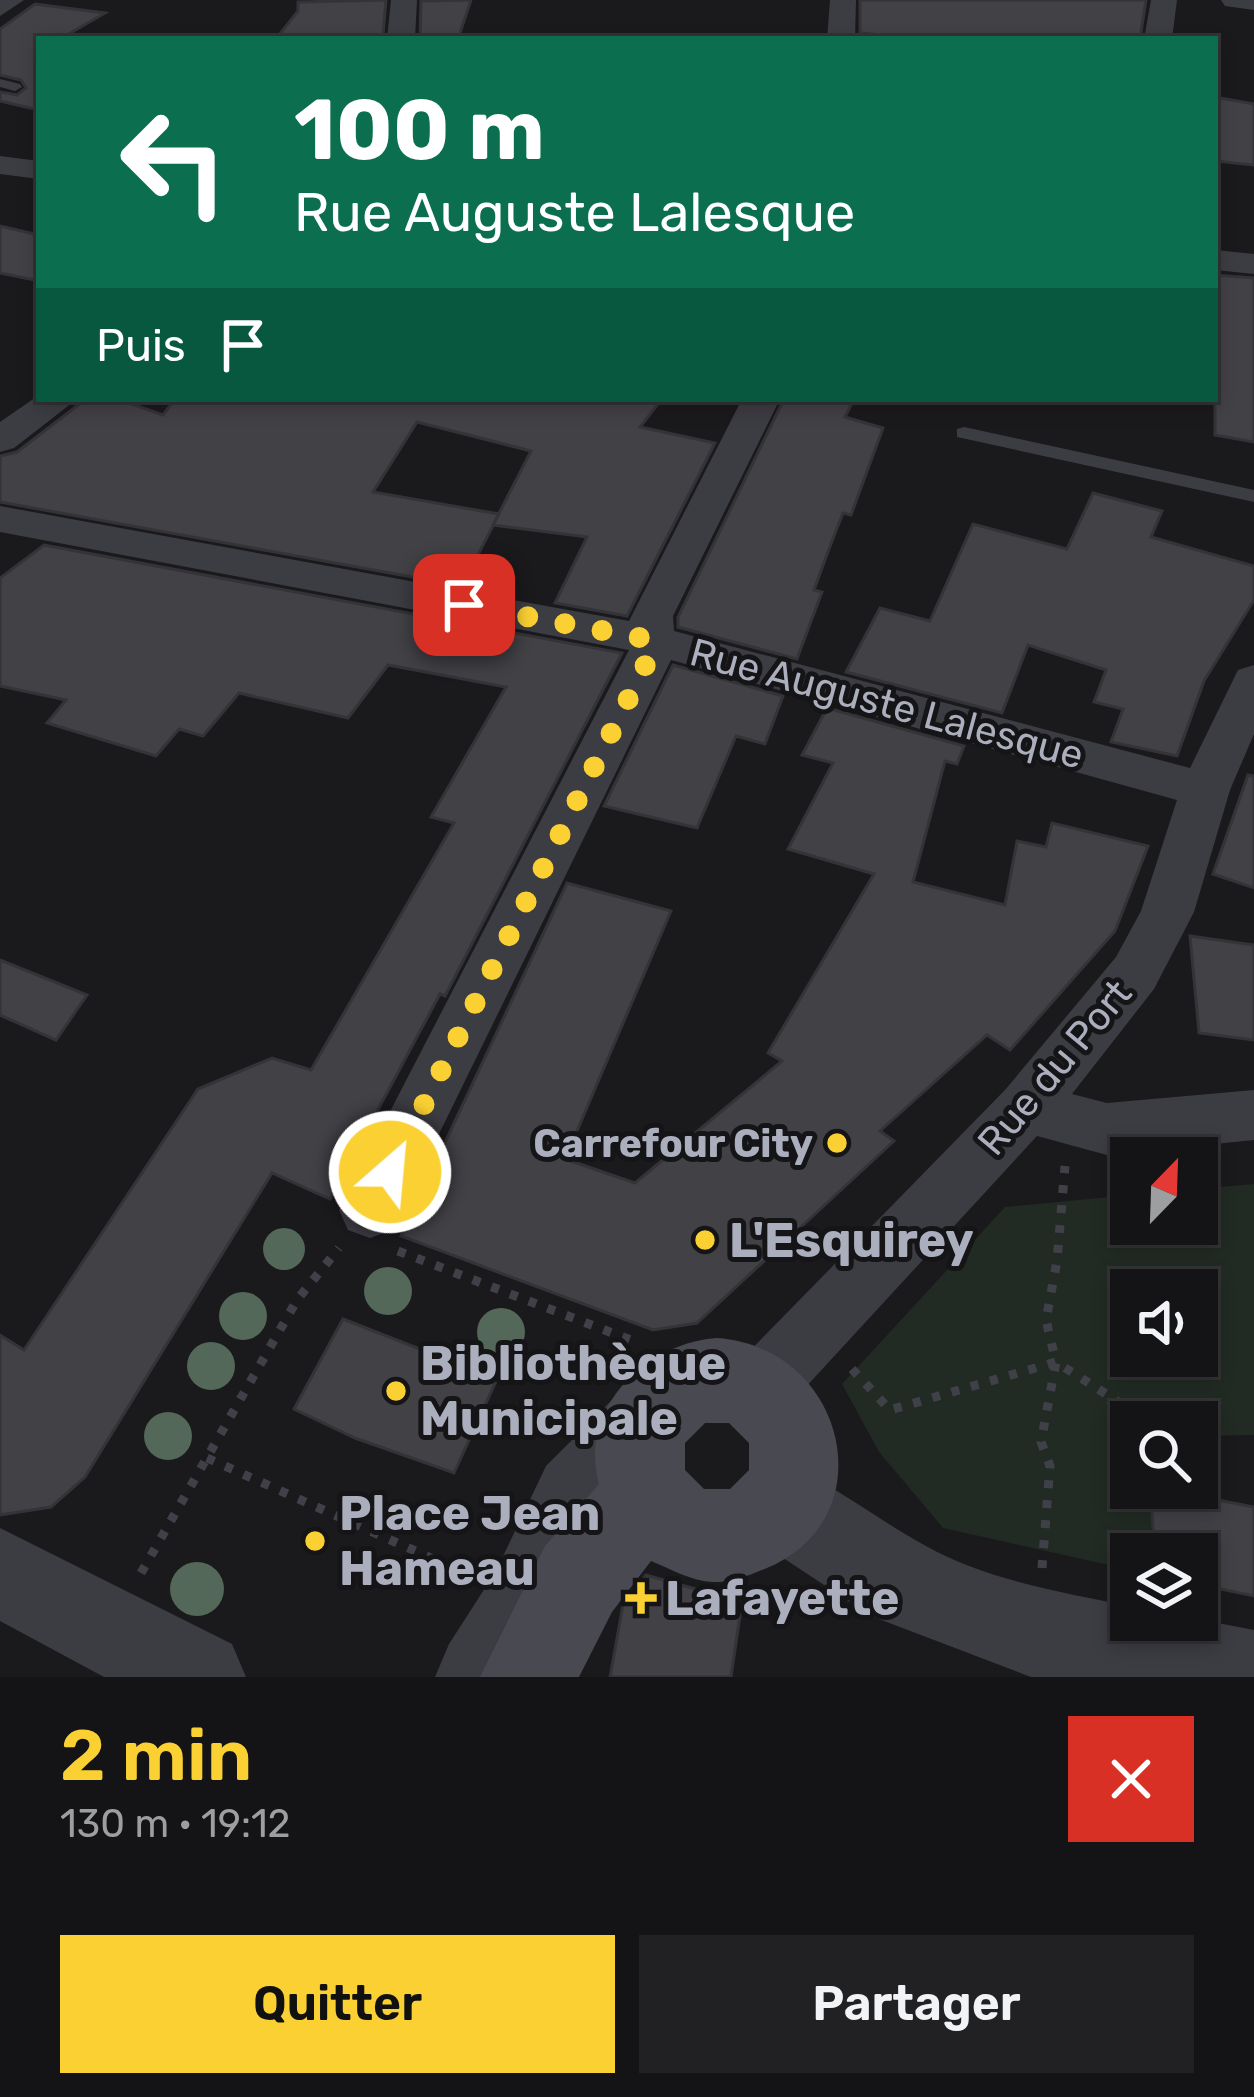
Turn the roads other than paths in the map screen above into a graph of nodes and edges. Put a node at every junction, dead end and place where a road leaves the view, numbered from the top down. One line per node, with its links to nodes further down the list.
1 (11, 0): 7 (street)
2 (404, 0): 8 (street)
3 (843, 0): 9 (street)
4 (1164, 0): 10 (street)
5 (1234, 0): 6 (street)
6 (1254, 2)
7 (0, 8)
8 (401, 36)
9 (841, 36)
10 (1158, 36)
11 (0, 165): 12 (street)
12 (36, 170)
13 (1218, 260): 14 (street)
14 (1254, 264)
15 (0, 391): 16 (street)
16 (36, 398)
17 (54, 402): 20 (street)
18 (759, 402): 23 (street)
19 (964, 433): 21 (lane)
20 (0, 440)
21 (1254, 496)
22 (0, 519): 23 (street, Rue Auguste Lalesque)
23 (648, 639): 25 (street, Rue Auguste Lalesque); 28 (street)
24 (1254, 680): 25 (street, Rue du Port)
25 (1205, 790): 26 (street, Rue du Port)
26 (1048, 1114): 27 (street); 29 (street, Rue du Port)
27 (1254, 1115)
28 (361, 1221)
29 (755, 1392): 30 (main road); 31 (main road)
30 (649, 1424): 31 (main road); 35 (street); 36 (main road)
31 (781, 1505): 33 (street)
32 (0, 1573): 34 (street)
33 (1254, 1676)
34 (200, 1677)
35 (482, 1677)
36 (529, 1677)

